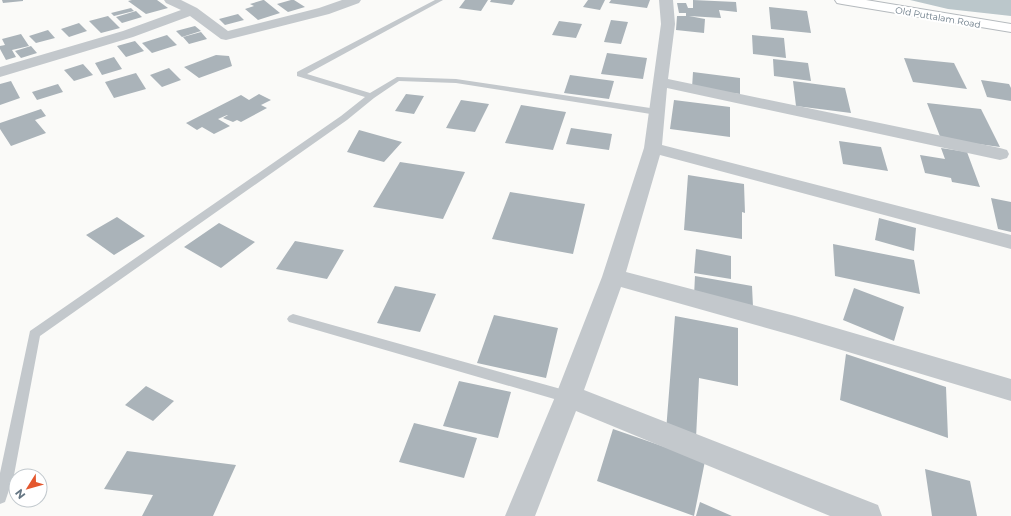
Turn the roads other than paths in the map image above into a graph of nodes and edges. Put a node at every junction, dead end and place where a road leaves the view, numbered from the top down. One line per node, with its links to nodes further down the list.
1 (171, 0): 8 (street)
2 (307, 0): 7 (street)
3 (354, 0): 7 (street)
4 (440, 0): 12 (lane)
5 (666, 0): 11 (street)
6 (842, 0): 9 (main road, Old Puttalam Road)
7 (324, 11): 8 (street)
8 (192, 12): 10 (street)
9 (1011, 28)
10 (0, 72)
11 (660, 82): 13 (street); 15 (street)
12 (371, 96): 13 (lane); 21 (lane)
13 (657, 112): 14 (street)
14 (653, 148): 16 (street); 17 (street)
15 (1000, 154)
16 (1011, 242)
17 (613, 277): 19 (street); 20 (street)
18 (293, 320): 20 (lane)
19 (1011, 390)
20 (568, 397): 22 (street); 23 (street)
21 (0, 497)
22 (520, 516)
23 (866, 516)

